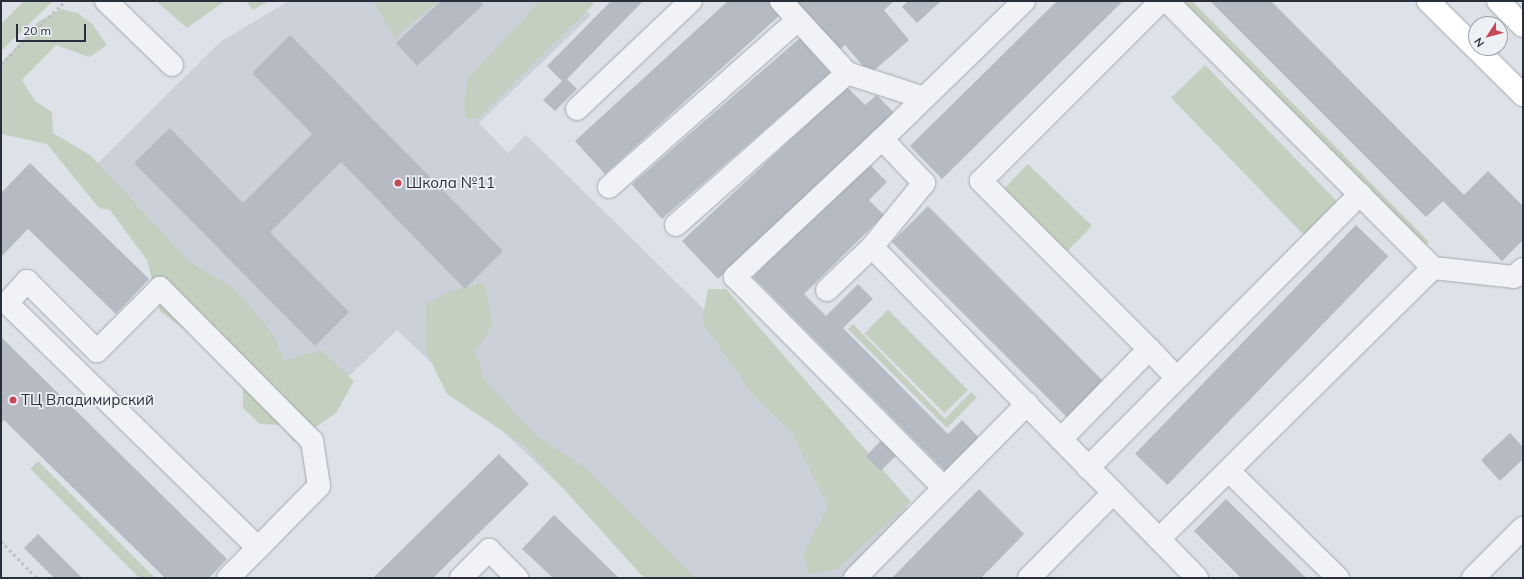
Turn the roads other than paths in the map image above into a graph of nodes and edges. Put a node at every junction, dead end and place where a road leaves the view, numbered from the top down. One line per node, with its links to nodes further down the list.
1 (106, 1): 11 (lane)
2 (691, 1): 15 (lane)
3 (780, 1): 9 (lane)
4 (1024, 1): 14 (lane)
5 (1161, 1): 24 (lane)
6 (1167, 1): 18 (lane)
7 (1428, 1): 13 (main road)
8 (1498, 1): 10 (main road)
9 (798, 20): 12 (lane); 17 (lane)
10 (1523, 26)
11 (172, 65)
12 (847, 73): 14 (lane); 19 (lane)
13 (1523, 95)
14 (924, 98): 16 (lane)
15 (577, 109)
16 (882, 139): 20 (lane); 30 (lane)
17 (609, 187)
18 (1360, 194): 21 (lane); 25 (lane)
19 (676, 225)
20 (872, 247): 23 (lane); 26 (lane)
21 (1433, 268): 22 (lane); 29 (lane)
22 (1523, 269)
23 (827, 290)
24 (1149, 349): 25 (lane); 27 (lane)
25 (1177, 378): 28 (lane)
26 (1027, 404): 27 (lane); 30 (lane)
27 (1061, 439): 28 (lane)
28 (1088, 468): 31 (lane)
29 (1229, 470): 33 (lane); 41 (lane)
30 (944, 488): 38 (lane)
31 (1113, 493): 33 (lane); 39 (lane)
32 (1523, 528): 42 (lane)
33 (1159, 539): 40 (lane)
34 (258, 548): 34 (lane); 35 (lane)
35 (228, 578)
36 (461, 578): 37 (lane)
37 (517, 578)
38 (855, 578)
39 (1029, 578)
40 (1197, 578)
41 (1338, 578)
42 (1473, 578)

